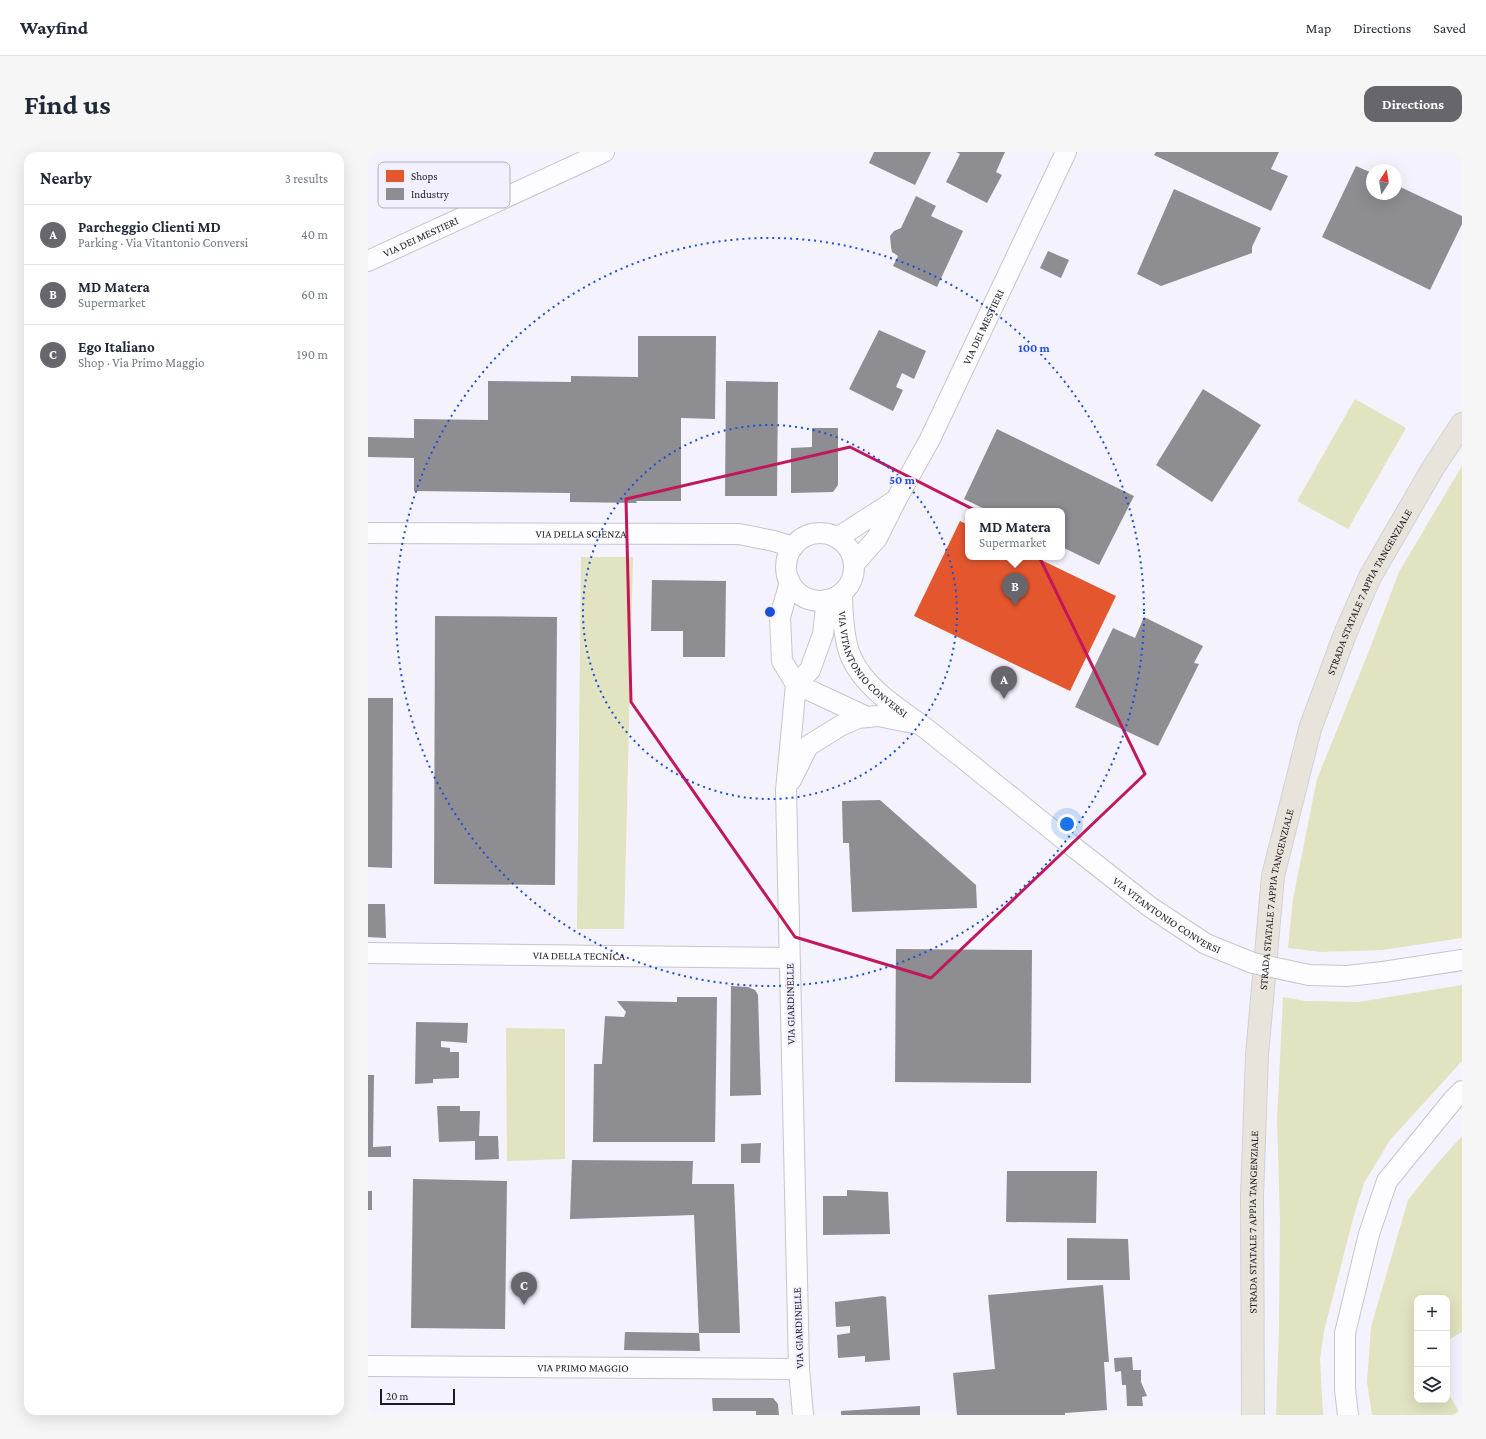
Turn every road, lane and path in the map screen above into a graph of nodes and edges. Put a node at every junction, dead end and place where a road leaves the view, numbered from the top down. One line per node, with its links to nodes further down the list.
1 (604, 152): 3 (street, VIA DEI MESTIERI)
2 (1066, 152): 7 (street, VIA DEI MESTIERI)
3 (510, 195)
4 (483, 208): 5 (street, VIA DEI MESTIERI)
5 (368, 261)
6 (1462, 424): 25 (highway, STRADA STATALE 7 APPIA TANGENZIALE)
7 (896, 500): 9 (street, VIA DEI MESTIERI); 11 (street, VIA DEI MESTIERI)
8 (368, 533): 10 (street, VIA DELLA SCIENZA)
9 (837, 538): 10 (street); 11 (street)
10 (793, 547): 12 (street)
11 (854, 564): 13 (street)
12 (790, 582): 13 (street); 14 (street)
13 (835, 597): 14 (street); 16 (street, VIA VITANTONIO CONVERSI)
14 (796, 684): 15 (street); 17 (street, VIA GIARDINELLE)
15 (867, 717): 16 (street, VIA VITANTONIO CONVERSI); 17 (street, VIA VITANTONIO CONVERSI)
16 (921, 725): 20 (street, VIA VITANTONIO CONVERSI, bridge)
17 (786, 790): 19 (street, VIA GIARDINELLE)
18 (368, 953): 19 (street, VIA DELLA TECNICA)
19 (789, 958): 23 (street, VIA GIARDINELLE)
20 (1462, 960)
21 (1462, 1091): 26 (street)
22 (368, 1366): 23 (street, VIA PRIMO MAGGIO)
23 (799, 1368): 24 (street, VIA GIARDINELLE)
24 (803, 1415)
25 (1253, 1415)
26 (1348, 1415)

